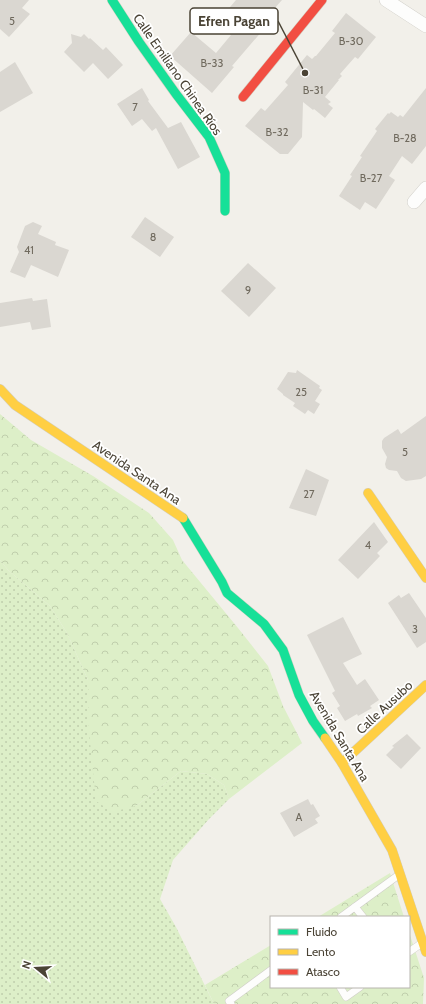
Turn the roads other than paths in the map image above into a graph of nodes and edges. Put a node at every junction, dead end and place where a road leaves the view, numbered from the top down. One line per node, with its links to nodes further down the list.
1 (112, 0): 8 (street, Calle Emiliano Chinea Ríos)
2 (322, 0): 5 (street)
3 (386, 0): 4 (street)
4 (426, 26)
5 (243, 96)
6 (426, 188): 7 (street)
7 (414, 202)
8 (225, 211)
9 (0, 389): 13 (street, Avenida Santa Ana)
10 (368, 493): 11 (street)
11 (426, 578)
12 (426, 685): 13 (street, Calle Ausubo)
13 (342, 764): 14 (street, Avenida Santa Ana)
14 (400, 873): 15 (lane); 18 (street, Avenida Santa Ana)
15 (355, 907): 16 (lane); 17 (lane)
16 (342, 916)
17 (362, 916)
18 (423, 943): 19 (lane); 20 (street, Avenida Santa Ana)
19 (410, 951)
20 (426, 952)
21 (270, 971): 24 (lane)
22 (341, 988): 23 (lane)
23 (359, 988)
24 (231, 1004)

